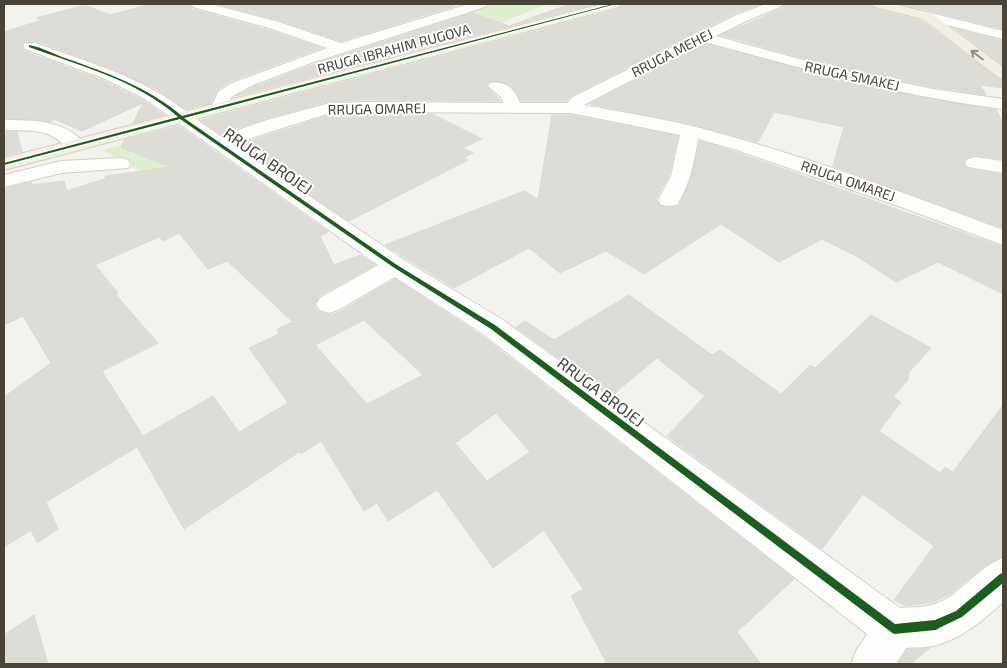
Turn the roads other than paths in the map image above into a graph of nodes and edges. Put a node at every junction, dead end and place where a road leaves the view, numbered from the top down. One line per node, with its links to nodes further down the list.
1 (197, 4): 13 (street)
2 (481, 4): 13 (street)
3 (615, 4): 17 (main road, RRUGA IBRAHIM RUGOVA)
4 (776, 4): 6 (street, RRUGA MEHEJ)
5 (879, 4): 7 (main road)
6 (741, 18): 8 (street); 10 (street, RRUGA MEHEJ)
7 (924, 22): 9 (street); 14 (main road, one-way to 7)
8 (759, 23)
9 (1003, 36)
10 (704, 37): 16 (street, RRUGA SMAKEJ); 19 (street, RRUGA MEHEJ)
11 (937, 42): 14 (main road)
12 (30, 46): 20 (street, RRUGA BROJEJ)
13 (341, 48): 17 (street)
14 (1002, 85)
15 (496, 86): 18 (street)
16 (1003, 104)
17 (219, 108): 20 (main road, RRUGA IBRAHIM RUGOVA)
18 (512, 108): 19 (street, RRUGA OMAREJ); 25 (street, RRUGA OMAREJ)
19 (571, 108): 23 (street, RRUGA OMAREJ)
20 (180, 117): 25 (street, RRUGA BROJEJ); 26 (main road, RRUGA IBRAHIM RUGOVA)
21 (4, 125): 26 (street)
22 (744, 129): 24 (street)
23 (690, 131): 24 (street, RRUGA OMAREJ); 32 (street)
24 (715, 137): 33 (street, RRUGA OMAREJ)
25 (218, 143): 34 (street, RRUGA BROJEJ)
26 (76, 145): 28 (main road, RRUGA IBRAHIM RUGOVA)
27 (975, 163): 30 (street)
28 (4, 164)
29 (121, 164): 31 (street)
30 (1003, 166)
31 (4, 181)
32 (669, 200)
33 (1003, 238)
34 (395, 266): 35 (street); 37 (street, RRUGA BROJEJ)
35 (328, 304)
36 (1003, 577): 37 (street)
37 (894, 630): 38 (street)
38 (872, 664)

